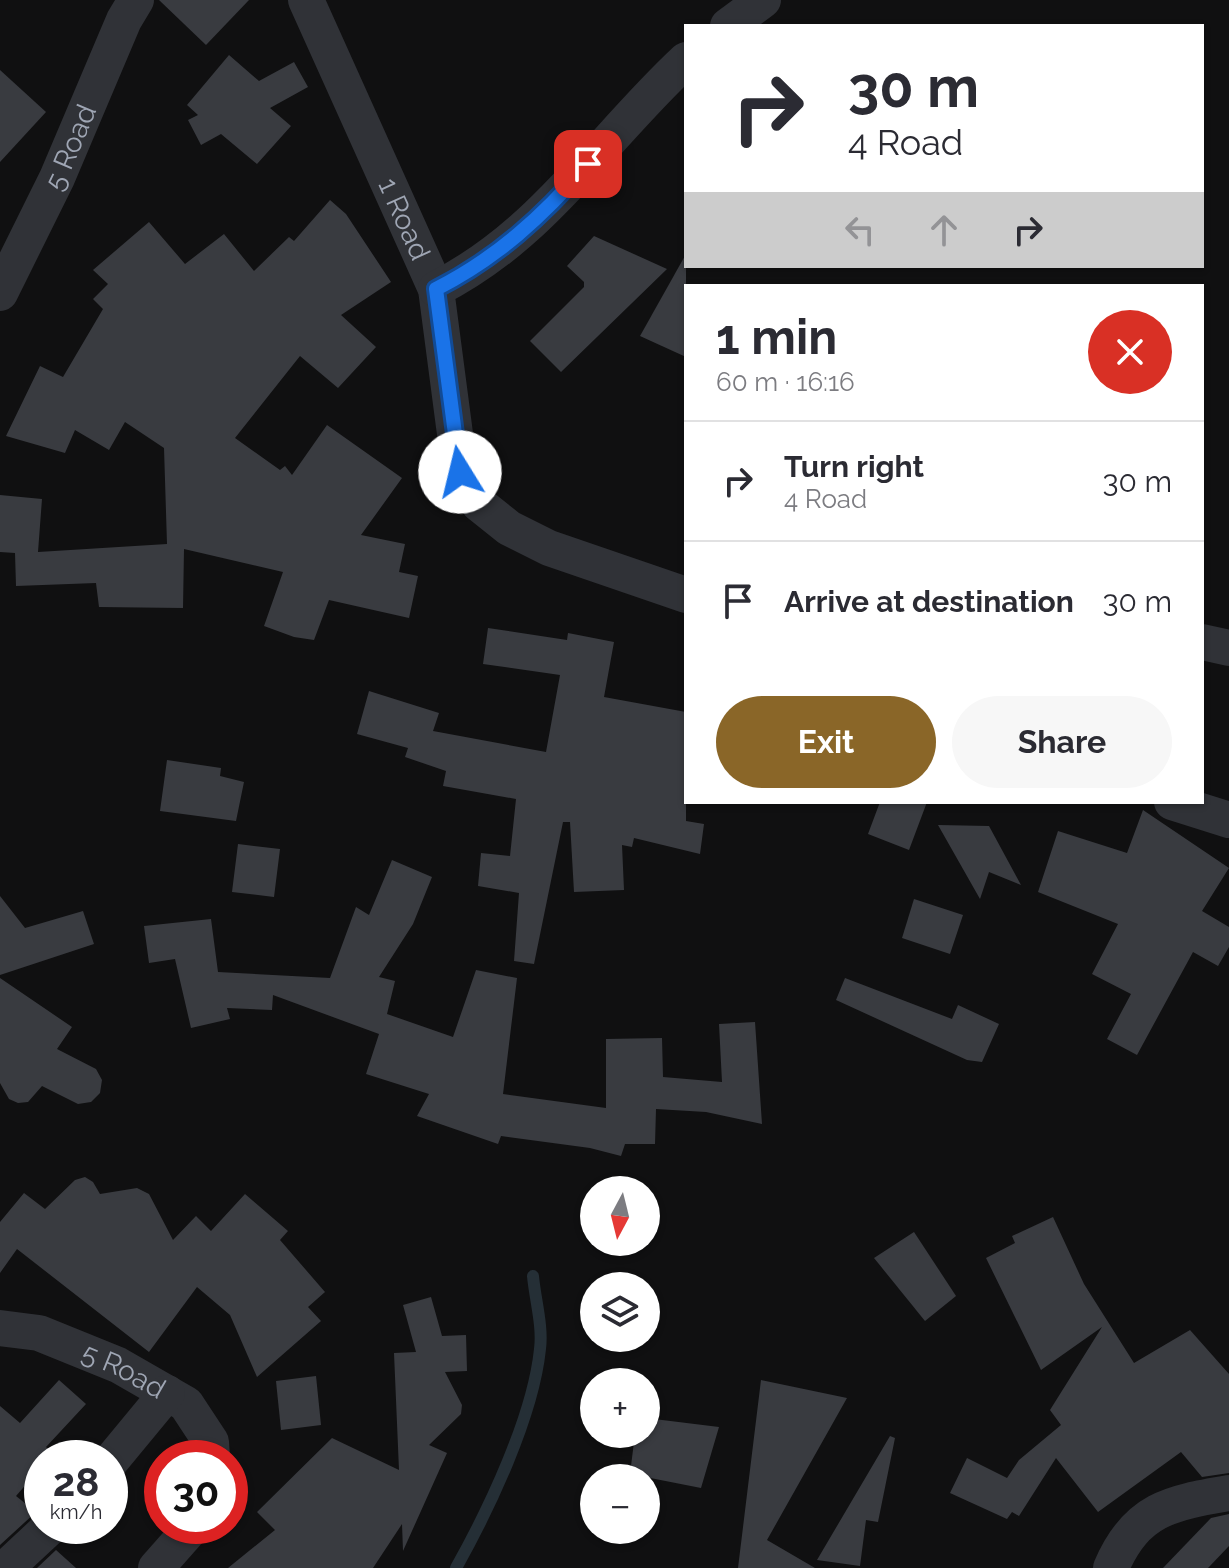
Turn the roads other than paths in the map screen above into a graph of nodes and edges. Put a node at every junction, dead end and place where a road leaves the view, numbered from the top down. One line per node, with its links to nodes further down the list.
1 (136, 0): 7 (street, 5 Road)
2 (306, 0): 6 (street, 1 Road)
3 (763, 0): 4 (street)
4 (731, 24)
5 (684, 62): 6 (street)
6 (436, 289): 8 (street, 1 Road)
7 (0, 293)
8 (669, 584)
9 (1204, 642): 10 (street)
10 (1229, 648)
11 (1178, 804): 12 (street)
12 (1229, 820)
13 (0, 1328): 14 (street, 5 Road)
14 (167, 1393): 15 (street); 16 (street, 5 Road)
15 (128, 1440)
16 (210, 1440)
17 (1229, 1493): 22 (street)
18 (32, 1544): 20 (street)
19 (177, 1544): 21 (street)
20 (6, 1568)
21 (156, 1568)
22 (1111, 1568)

